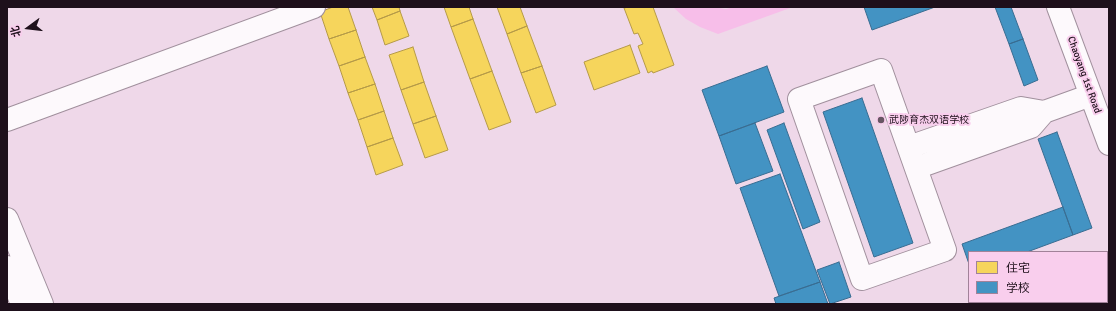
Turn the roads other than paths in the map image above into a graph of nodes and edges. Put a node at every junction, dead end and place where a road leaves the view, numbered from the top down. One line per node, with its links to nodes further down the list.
1 (314, 7): 5 (street)
2 (1058, 7): 3 (street, Chaoyang 1st Road)
3 (1091, 95): 4 (street); 6 (street, Chaoyang 1st Road)
4 (1044, 112): 7 (street); 8 (street)
5 (7, 120)
6 (1109, 144)
7 (908, 147): 8 (street); 8 (street)
8 (916, 168)
9 (7, 219): 12 (street)
10 (7, 267): 11 (street)
11 (22, 304)
12 (42, 304)

